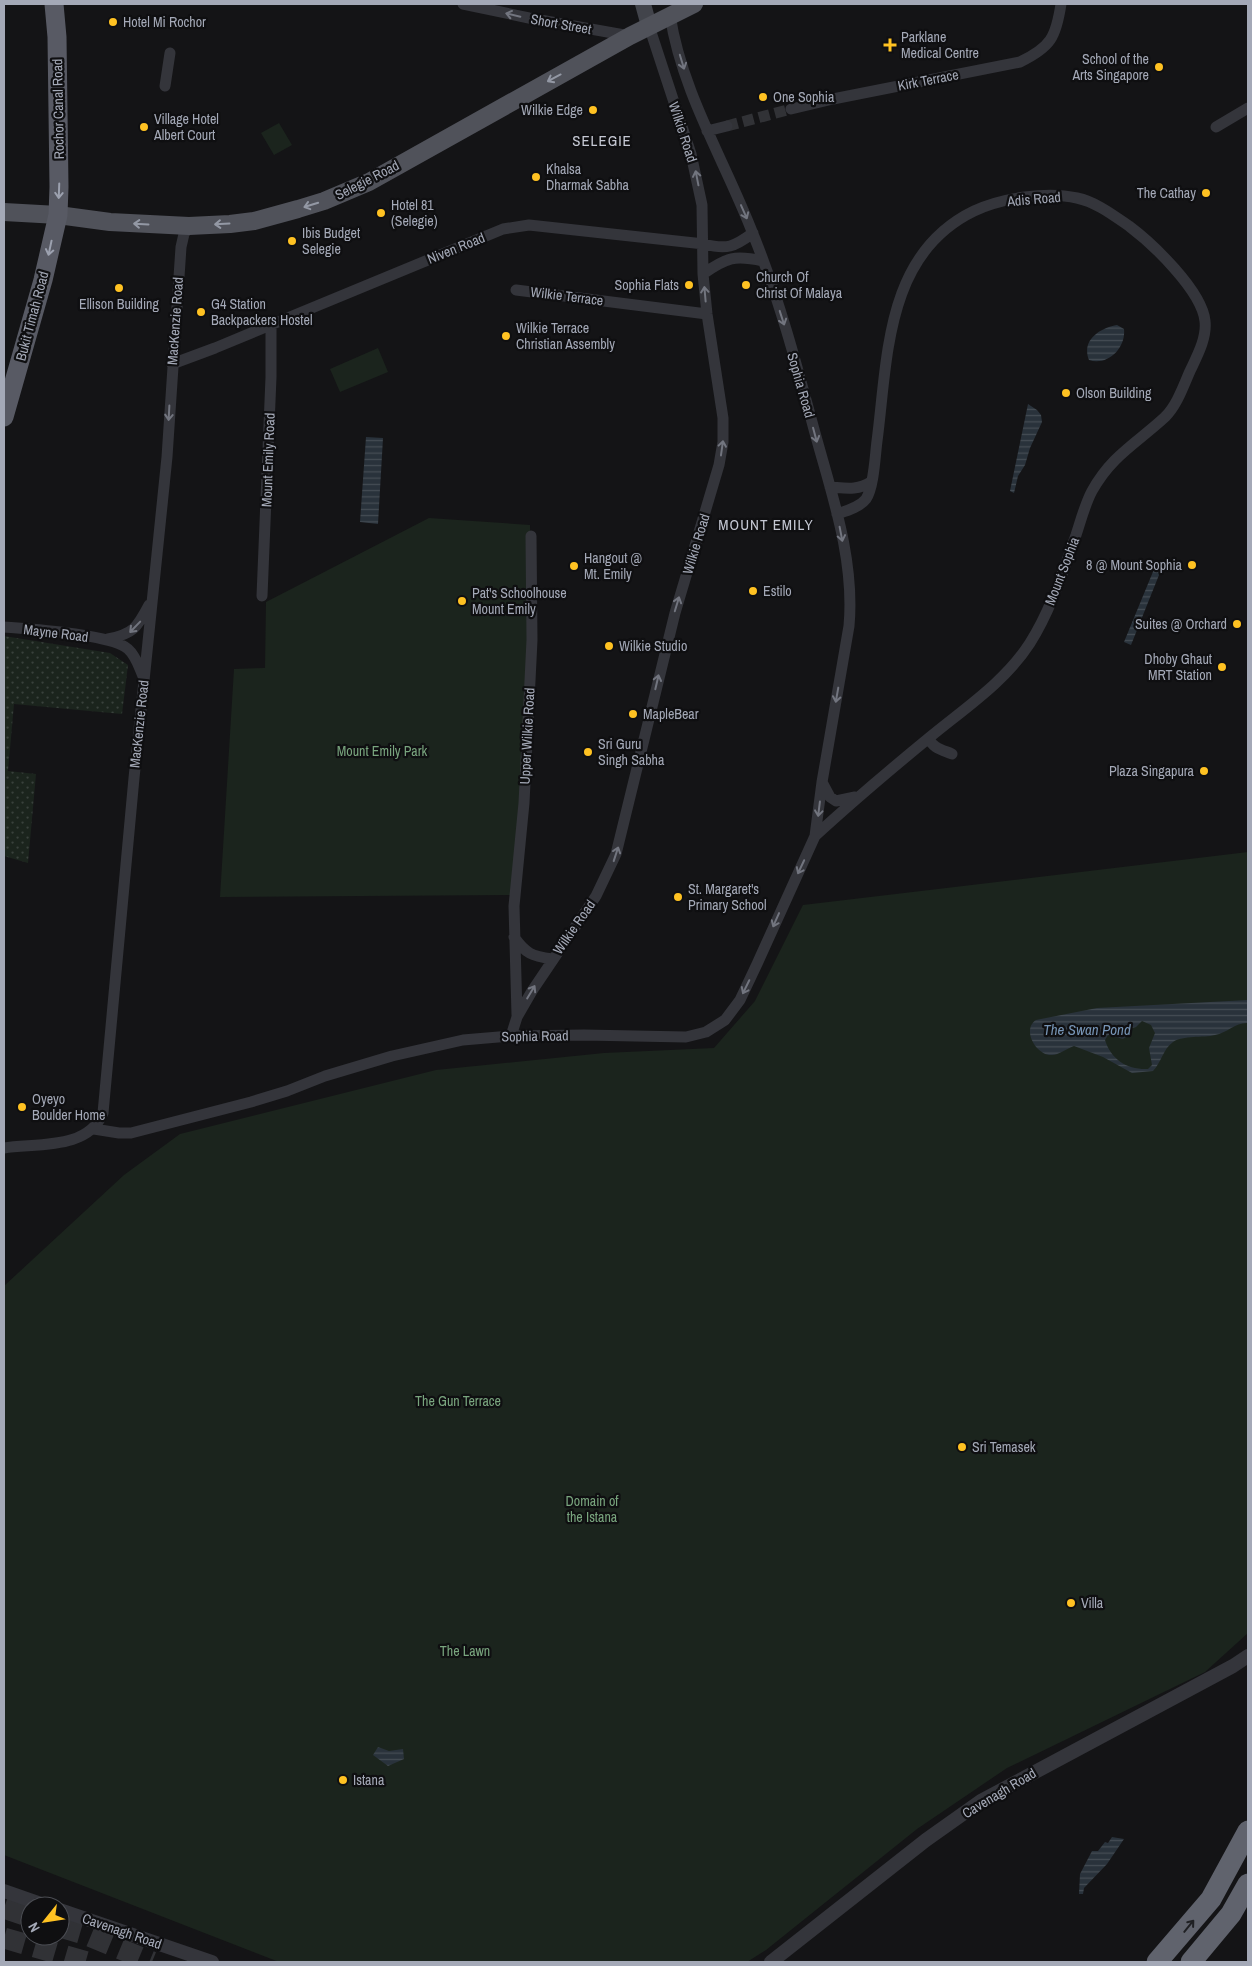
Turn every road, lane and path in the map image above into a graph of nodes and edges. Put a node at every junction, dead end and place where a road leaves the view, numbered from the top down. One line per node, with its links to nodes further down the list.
1 (54, 4): 17 (highway, Rochor Canal Road, one-way to 17)
2 (463, 4): 8 (street, Short Street, one-way to 2)
3 (643, 4): 7 (main road)
4 (694, 4): 6 (main road, Selegie Road)
5 (1061, 4): 12 (street, Kirk Terrace)
6 (670, 9): 7 (main road, Selegie Road); 15 (street, Sophia Road, one-way to 15)
7 (649, 26): 8 (main road, Selegie Road); 20 (street, Wilkie Road, one-way to 7)
8 (630, 36): 18 (main road, Selegie Road, one-way to 18)
9 (170, 52): 10 (street)
10 (165, 86)
11 (1248, 108): 14 (street)
12 (791, 109)
13 (727, 126): 15 (street)
14 (1216, 127)
15 (707, 131): 19 (street, Sophia Road, one-way to 19)
16 (4, 212): 17 (main road, Selegie Road)
17 (58, 215): 18 (main road, Selegie Road, one-way to 17); 28 (highway, Bukit Timah Road, one-way to 28)
18 (189, 226): 27 (street, MacKenzie Road)
19 (753, 233): 20 (street, Niven Road); 21 (street, Sophia Road)
20 (704, 244): 22 (street, Wilkie Road); 26 (street, Niven Road)
21 (763, 261): 22 (street); 30 (street, Sophia Road, one-way to 30)
22 (703, 274): 25 (street, Wilkie Road, one-way to 22)
23 (516, 290): 25 (street, Wilkie Terrace)
24 (1203, 310): 29 (street, Adis Road); 38 (street, Mount Sophia)
25 (707, 314): 44 (street, Wilkie Road, one-way to 25)
26 (272, 324): 27 (street, Niven Road); 33 (street, Mount Emily Road)
27 (172, 364): 34 (street, MacKenzie Road, one-way to 34)
28 (4, 417)
29 (871, 482): 30 (street); 31 (street, Adis Road)
30 (830, 487): 31 (street, Sophia Road)
31 (837, 514): 40 (street, Sophia Road, one-way to 40)
32 (531, 536): 43 (street, Upper Wilkie Road)
33 (262, 596)
34 (152, 602): 36 (street, Mayne Road, one-way to 36); 37 (street, MacKenzie Road)
35 (4, 627): 36 (street, Mayne Road)
36 (108, 639): 37 (street, Mayne Road)
37 (144, 678): 47 (street, MacKenzie Road)
38 (929, 738): 39 (street); 41 (street, Mount Sophia)
39 (952, 754)
40 (822, 782): 41 (street, Mount Sophia); 42 (street, Sophia Road, one-way to 42)
41 (860, 794): 42 (street, Mount Sophia)
42 (815, 836): 46 (street, Sophia Road, one-way to 46)
43 (514, 937): 44 (street); 45 (street, Upper Wilkie Road)
44 (552, 959): 45 (street, Wilkie Road, one-way to 44)
45 (517, 1017): 46 (street, Wilkie Road)
46 (510, 1036): 47 (street, Sophia Road)
47 (94, 1129): 48 (street)
48 (4, 1148)
49 (1248, 1656): 56 (street, Cavenagh Road)
50 (1248, 1831): 57 (highway, one-way to 50)
51 (1248, 1884): 58 (highway)
52 (4, 1891): 53 (street)
53 (20, 1897)
54 (70, 1913): 55 (street, Cavenagh Road)
55 (212, 1962)
56 (771, 1962)
57 (1156, 1962)
58 (1190, 1962)

